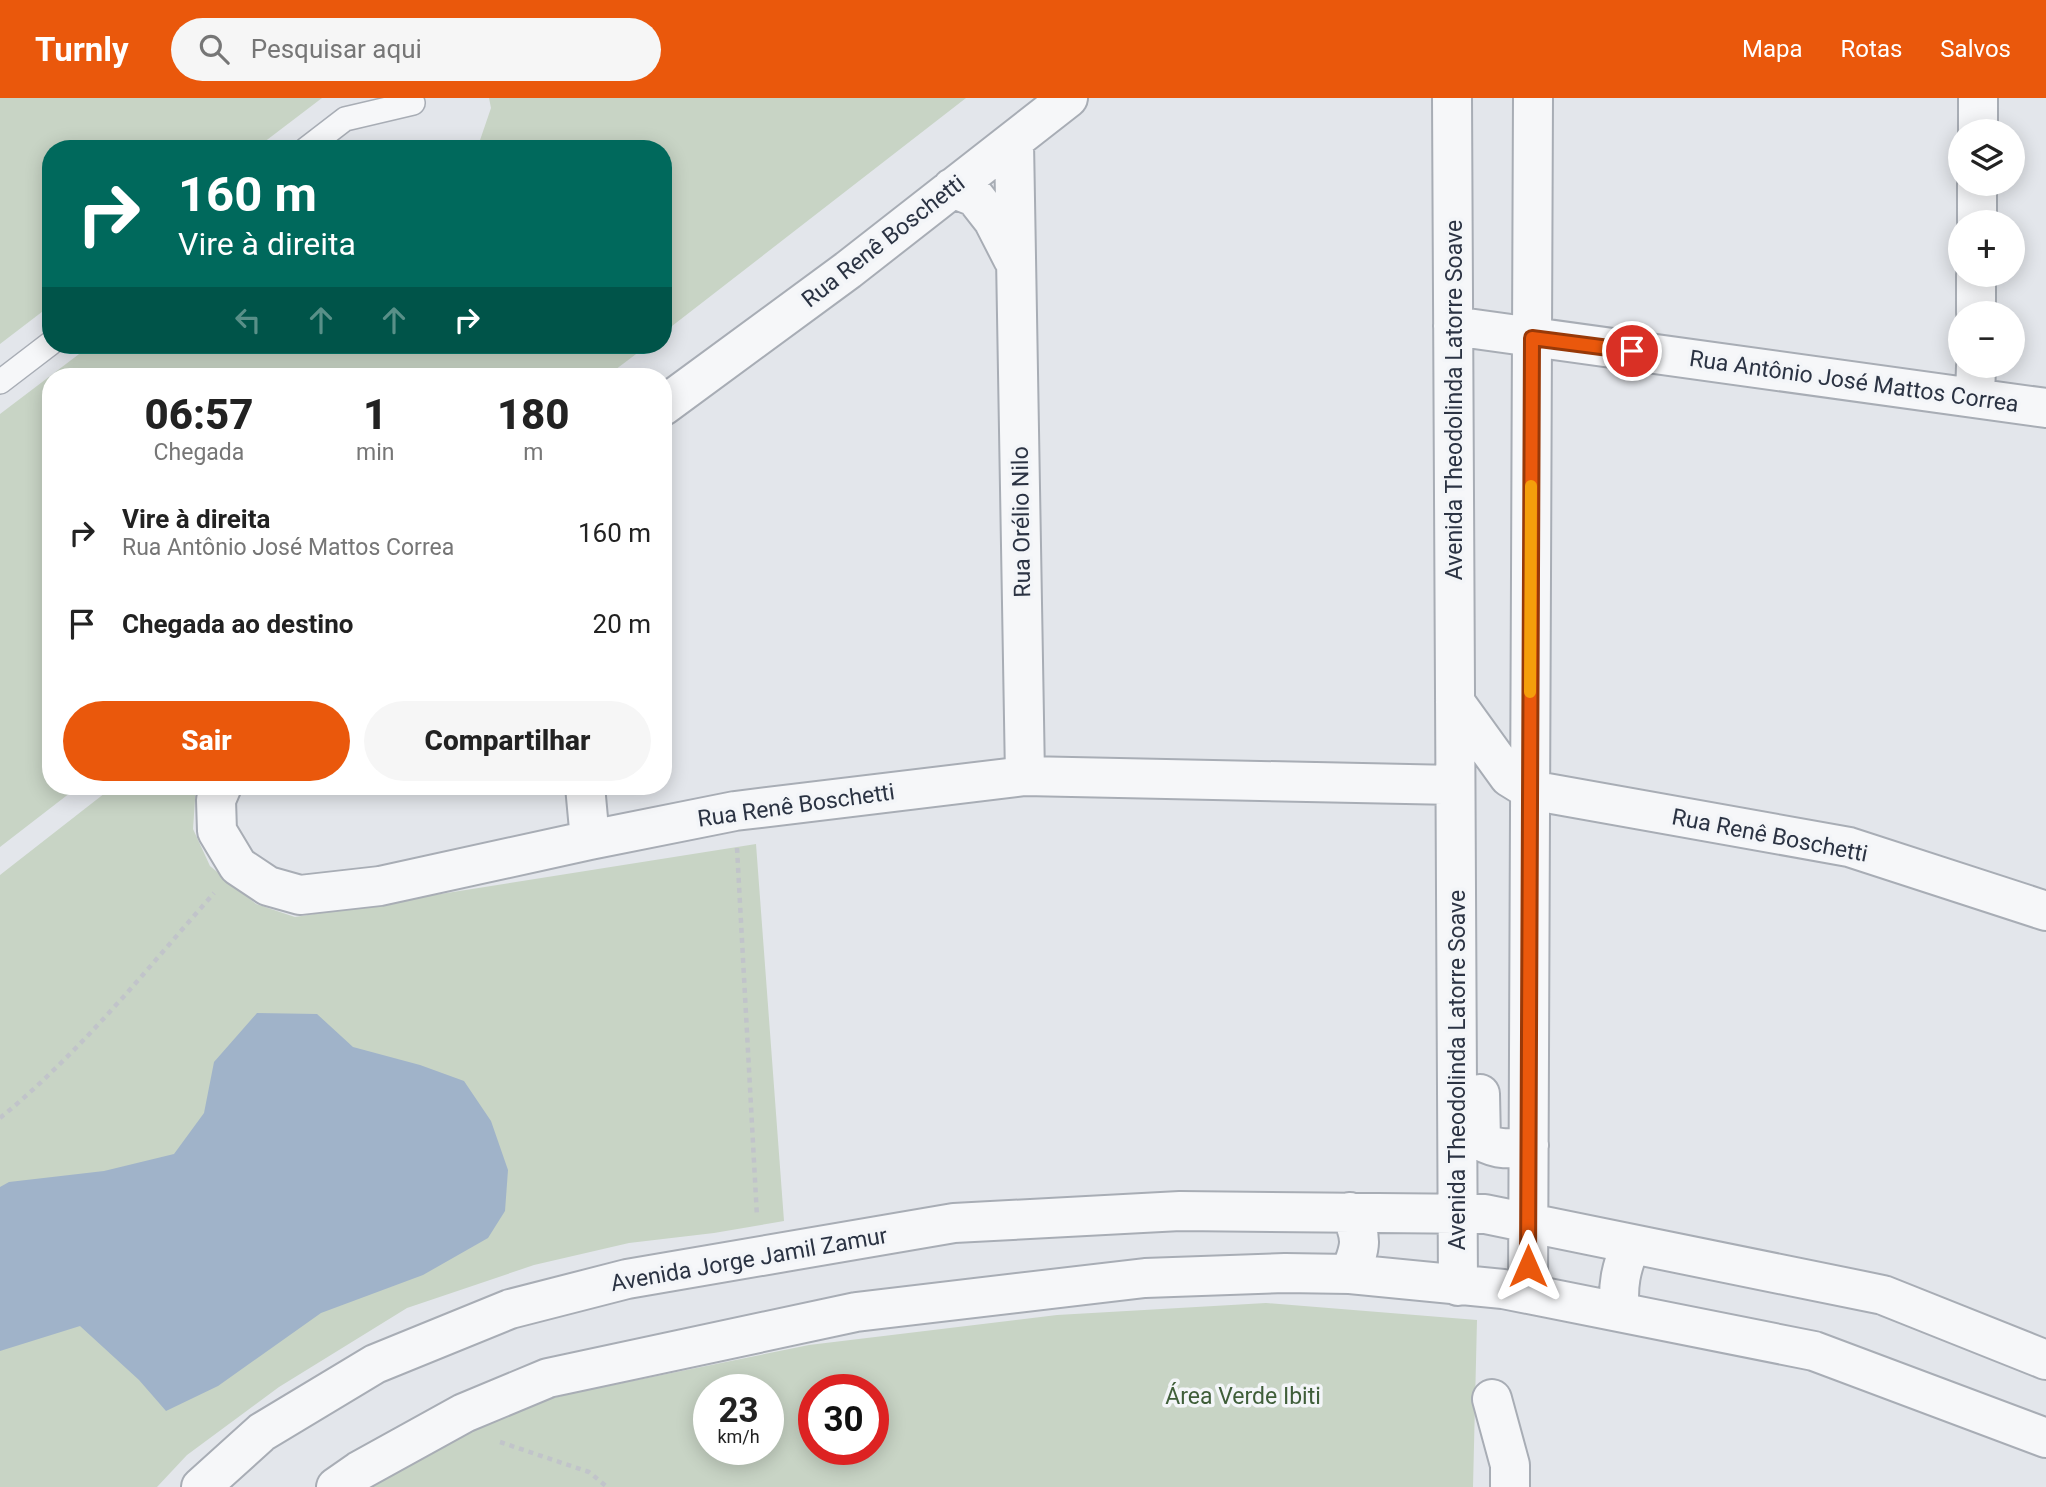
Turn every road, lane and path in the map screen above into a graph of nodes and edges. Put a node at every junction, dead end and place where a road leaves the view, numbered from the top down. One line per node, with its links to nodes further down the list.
1 (1068, 98): 8 (street, Rua Renê Boschetti)
2 (1452, 98): 11 (street, Avenida Theodolinda Latorre Soave)
3 (1533, 98): 12 (street)
4 (1978, 98): 6 (street)
5 (413, 103): 7 (lane)
6 (1978, 119)
7 (318, 140)
8 (1014, 142): 9 (street, Rua Renê Boschetti); 10 (street, Rua Orélio Nilo)
9 (952, 188): 10 (street, Rua Orélio Nilo); 16 (street, Rua Renê Boschetti)
10 (1017, 267): 19 (street, Rua Orélio Nilo)
11 (1453, 326): 12 (street, Rua Antônio José Mattos Correa); 18 (street, Avenida Theodolinda Latorre Soave)
12 (1532, 338): 15 (street, Rua Antônio José Mattos Correa); 21 (street)
13 (42, 350): 14 (lane)
14 (0, 382)
15 (1976, 382): 17 (street, Rua Antônio José Mattos Correa)
16 (672, 400)
17 (2046, 408)
18 (1455, 702): 20 (street, Avenida Theodolinda Latorre Soave); 21 (street)
19 (1025, 776): 20 (street, Rua Renê Boschetti); 24 (street, Rua Renê Boschetti)
20 (1455, 785): 26 (street, Avenida Theodolinda Latorre Soave)
21 (1530, 790): 28 (street, Rua Renê Boschetti); 30 (street)
22 (218, 795): 27 (street, Rua Renê Boschetti)
23 (586, 795): 25 (street)
24 (735, 811): 25 (street, Rua Renê Boschetti); 35 (path)
25 (590, 840): 27 (street, Rua Renê Boschetti)
26 (1455, 854): 30 (street, Avenida Theodolinda Latorre Soave); 32 (street, Avenida Theodolinda Latorre Soave)
27 (238, 866): 29 (path)
28 (2046, 911)
29 (0, 1118)
30 (1528, 1145): 33 (street)
31 (1350, 1212): 32 (street, Avenida Jorge Jamil Zamur); 35 (street, Avenida Jorge Jamil Zamur); 36 (street)
32 (1457, 1212): 33 (street, Avenida Jorge Jamil Zamur); 37 (street, Avenida Theodolinda Latorre Soave)
33 (1528, 1222): 34 (street, Avenida Jorge Jamil Zamur); 38 (street)
34 (1631, 1244): 39 (street); 40 (street, Avenida Jorge Jamil Zamur)
35 (759, 1256): 44 (street, Avenida Jorge Jamil Zamur)
36 (1350, 1274): 37 (street); 45 (street)
37 (1458, 1286): 38 (street)
38 (1528, 1293): 39 (street)
39 (1619, 1312): 42 (street)
40 (2046, 1360)
41 (1492, 1399): 47 (street)
42 (2046, 1438)
43 (491, 1445): 46 (path)
44 (201, 1487)
45 (336, 1487)
46 (607, 1487)
47 (1510, 1487)

